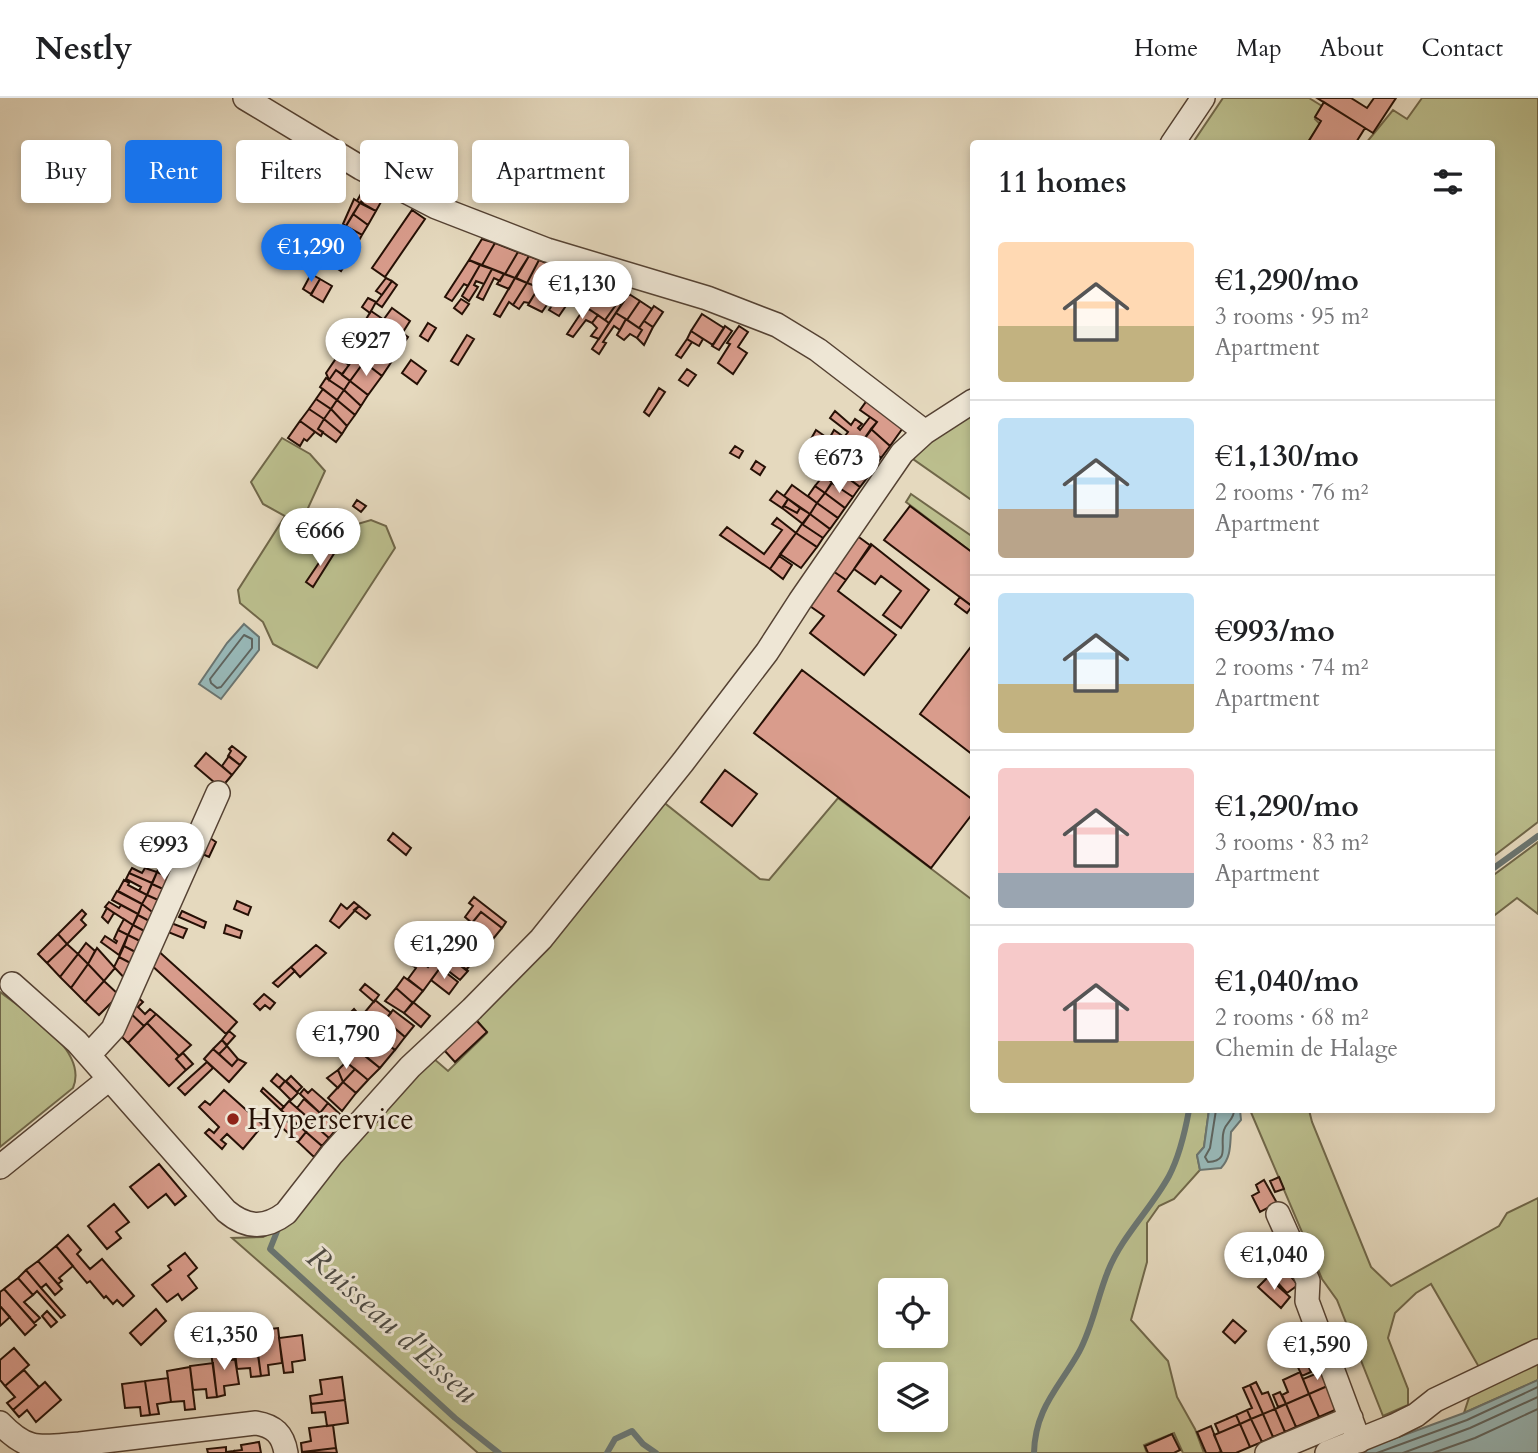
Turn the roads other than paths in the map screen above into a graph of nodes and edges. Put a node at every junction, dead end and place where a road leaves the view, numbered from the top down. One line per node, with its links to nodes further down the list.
1 (245, 98): 5 (street)
2 (1203, 98): 3 (street)
3 (1175, 140)
4 (970, 403): 5 (street)
5 (925, 432): 9 (street)
6 (218, 793): 8 (street)
7 (12, 984): 8 (street)
8 (89, 1055): 9 (street)
9 (108, 1079): 10 (street)
10 (0, 1167)
11 (1278, 1214): 13 (street)
12 (1538, 1350): 15 (street)
13 (1351, 1418): 15 (street); 18 (street)
14 (0, 1423): 16 (street)
15 (1359, 1441): 19 (street)
16 (81, 1448): 17 (street)
17 (286, 1453)
18 (1267, 1453)
19 (1326, 1453)

